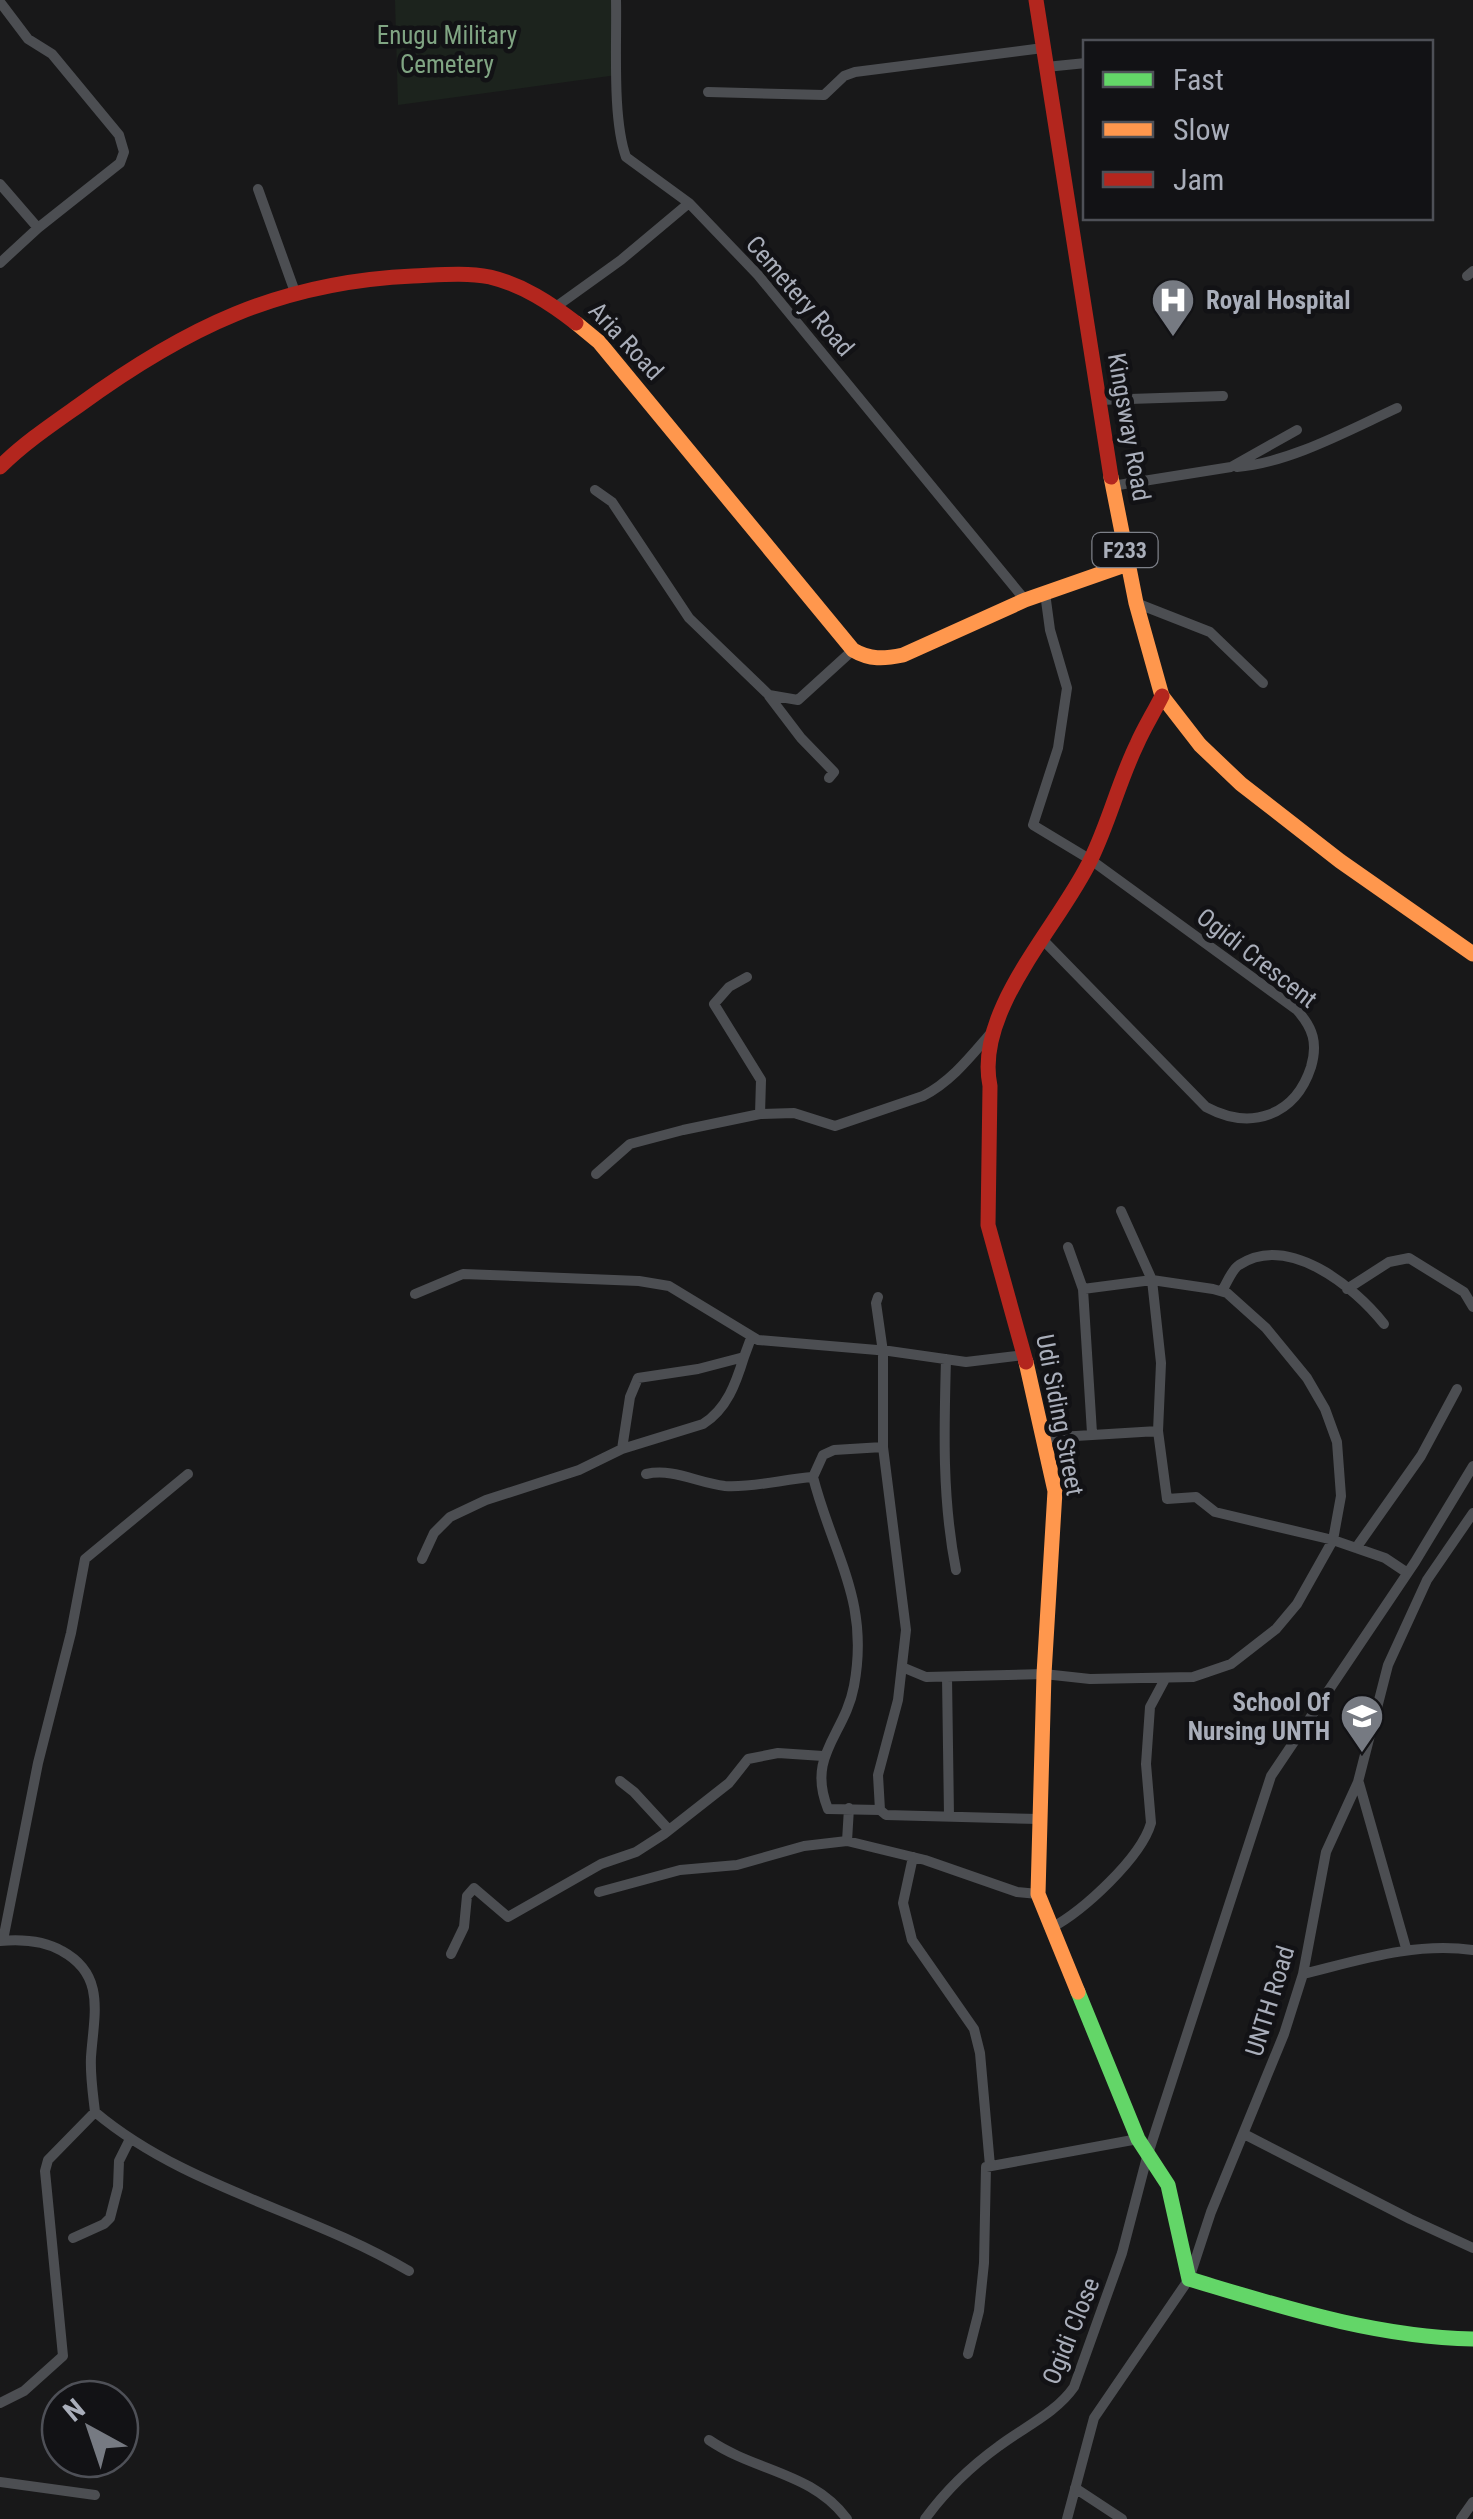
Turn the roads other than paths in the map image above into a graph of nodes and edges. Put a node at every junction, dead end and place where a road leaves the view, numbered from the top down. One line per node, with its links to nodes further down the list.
1 (616, 0): 10 (street, Cemetery Road)
2 (1036, 0): 4 (street, Kingsway Road / F233)
3 (0, 2): 11 (street)
4 (1043, 48): 6 (street, Kingsway Road / F233); 7 (street)
5 (1083, 63): 6 (street)
6 (1046, 67): 16 (street, Kingsway Road / F233)
7 (708, 92)
8 (0, 184): 11 (street)
9 (258, 189): 13 (street)
10 (689, 202): 14 (street); 25 (street, Cemetery Road)
11 (38, 228): 12 (street)
12 (0, 263)
13 (295, 292): 14 (street, Aria Road); 19 (street, Aria Road)
14 (556, 306): 27 (street, Aria Road)
15 (1223, 396): 16 (street)
16 (1098, 400): 21 (street, Kingsway Road / F233)
17 (1397, 408): 20 (street)
18 (1297, 430): 20 (street)
19 (0, 466)
20 (1231, 467): 21 (street)
21 (1112, 486): 23 (street, Kingsway Road / F233)
22 (595, 490): 29 (street)
23 (1128, 564): 24 (street); 26 (street, Kingsway Road / F233)
24 (1045, 593): 25 (street); 32 (street)
25 (1026, 600): 27 (street)
26 (1136, 603): 28 (street); 30 (street, Kingsway Road / F233)
27 (853, 650): 29 (street)
28 (1263, 683)
29 (768, 695): 31 (street)
30 (1162, 696): 32 (street, Udi Siding Street); 34 (street, Kingsway Road / F233)
31 (829, 778)
32 (1090, 860): 33 (street, Udi Siding Street); 33 (street, Ogidi Crescent)
33 (1044, 941): 36 (street, Udi Siding Street)
34 (1473, 954)
35 (747, 977): 37 (street)
36 (992, 1032): 37 (street); 51 (street, Udi Siding Street)
37 (760, 1114): 38 (street)
38 (596, 1174)
39 (1121, 1211): 41 (street)
40 (1068, 1246): 43 (street)
41 (1152, 1280): 43 (street); 44 (street); 55 (street)
42 (1347, 1289): 44 (street); 47 (street); 48 (street)
43 (1083, 1290): 56 (street)
44 (1222, 1291): 65 (street)
45 (415, 1294): 49 (street)
46 (878, 1297): 50 (street)
47 (1473, 1307)
48 (1384, 1324)
49 (750, 1338): 50 (street); 52 (street)
50 (883, 1352): 53 (street); 58 (street)
51 (1024, 1355): 53 (street); 57 (street, Udi Siding Street)
52 (744, 1357): 59 (street); 59 (street)
53 (946, 1359): 68 (street)
54 (1457, 1389): 66 (street)
55 (1158, 1431): 56 (street); 65 (street)
56 (1092, 1433): 57 (street)
57 (1043, 1438): 71 (street, Udi Siding Street)
58 (883, 1447): 63 (street); 70 (street)
59 (622, 1449): 67 (street)
60 (1473, 1466): 69 (street, Ogidi Close)
61 (188, 1474): 87 (street)
62 (646, 1474): 63 (street)
63 (813, 1477): 74 (street)
64 (1473, 1514): 76 (street, UNTH Road)
65 (1333, 1540): 66 (street); 73 (street)
66 (1356, 1548): 69 (street)
67 (422, 1559)
68 (956, 1570)
69 (1406, 1572): 96 (street, Ogidi Close)
70 (902, 1667): 72 (street); 78 (street)
71 (1044, 1674): 72 (street); 73 (street); 80 (street, Udi Siding Street)
72 (947, 1677): 79 (street)
73 (1165, 1679): 86 (street)
74 (823, 1756): 77 (street); 81 (street)
75 (620, 1782): 81 (street)
76 (1358, 1782): 88 (street); 91 (street, UNTH Road)
77 (849, 1808): 78 (street); 82 (street)
78 (880, 1810): 79 (street)
79 (949, 1816): 80 (street)
80 (1039, 1820): 85 (street, Udi Siding Street)
81 (668, 1830): 90 (street)
82 (848, 1841): 83 (street); 84 (street)
83 (913, 1857): 85 (street); 97 (street)
84 (599, 1892)
85 (1038, 1894): 86 (street, Udi Siding Street)
86 (1052, 1928): 94 (street, Udi Siding Street)
87 (2, 1940): 92 (street)
88 (1406, 1948): 89 (street); 91 (street)
89 (1473, 1950)
90 (451, 1954)
91 (1303, 1974): 93 (street, UNTH Road)
92 (95, 2112): 95 (street); 104 (street)
93 (1244, 2134): 99 (street); 101 (street, UNTH Road)
94 (1138, 2140): 96 (street, Udi Siding Street); 97 (street)
95 (129, 2141): 98 (street); 100 (street)
96 (1147, 2157): 101 (street, Udi Siding Street); 111 (street, Ogidi Close)
97 (990, 2166): 103 (street)
98 (74, 2238)
99 (1473, 2248)
100 (408, 2271)
101 (1189, 2279): 102 (street); 107 (street, UNTH Road)
102 (1473, 2339)
103 (968, 2354)
104 (0, 2403)
105 (708, 2440): 110 (street)
106 (0, 2482): 108 (street)
107 (1075, 2488): 112 (street, UNTH Road); 113 (street)
108 (94, 2495)
109 (1473, 2502): 114 (street)
110 (848, 2519)
111 (926, 2519)
112 (1067, 2519)
113 (1122, 2519)
114 (1460, 2519)

